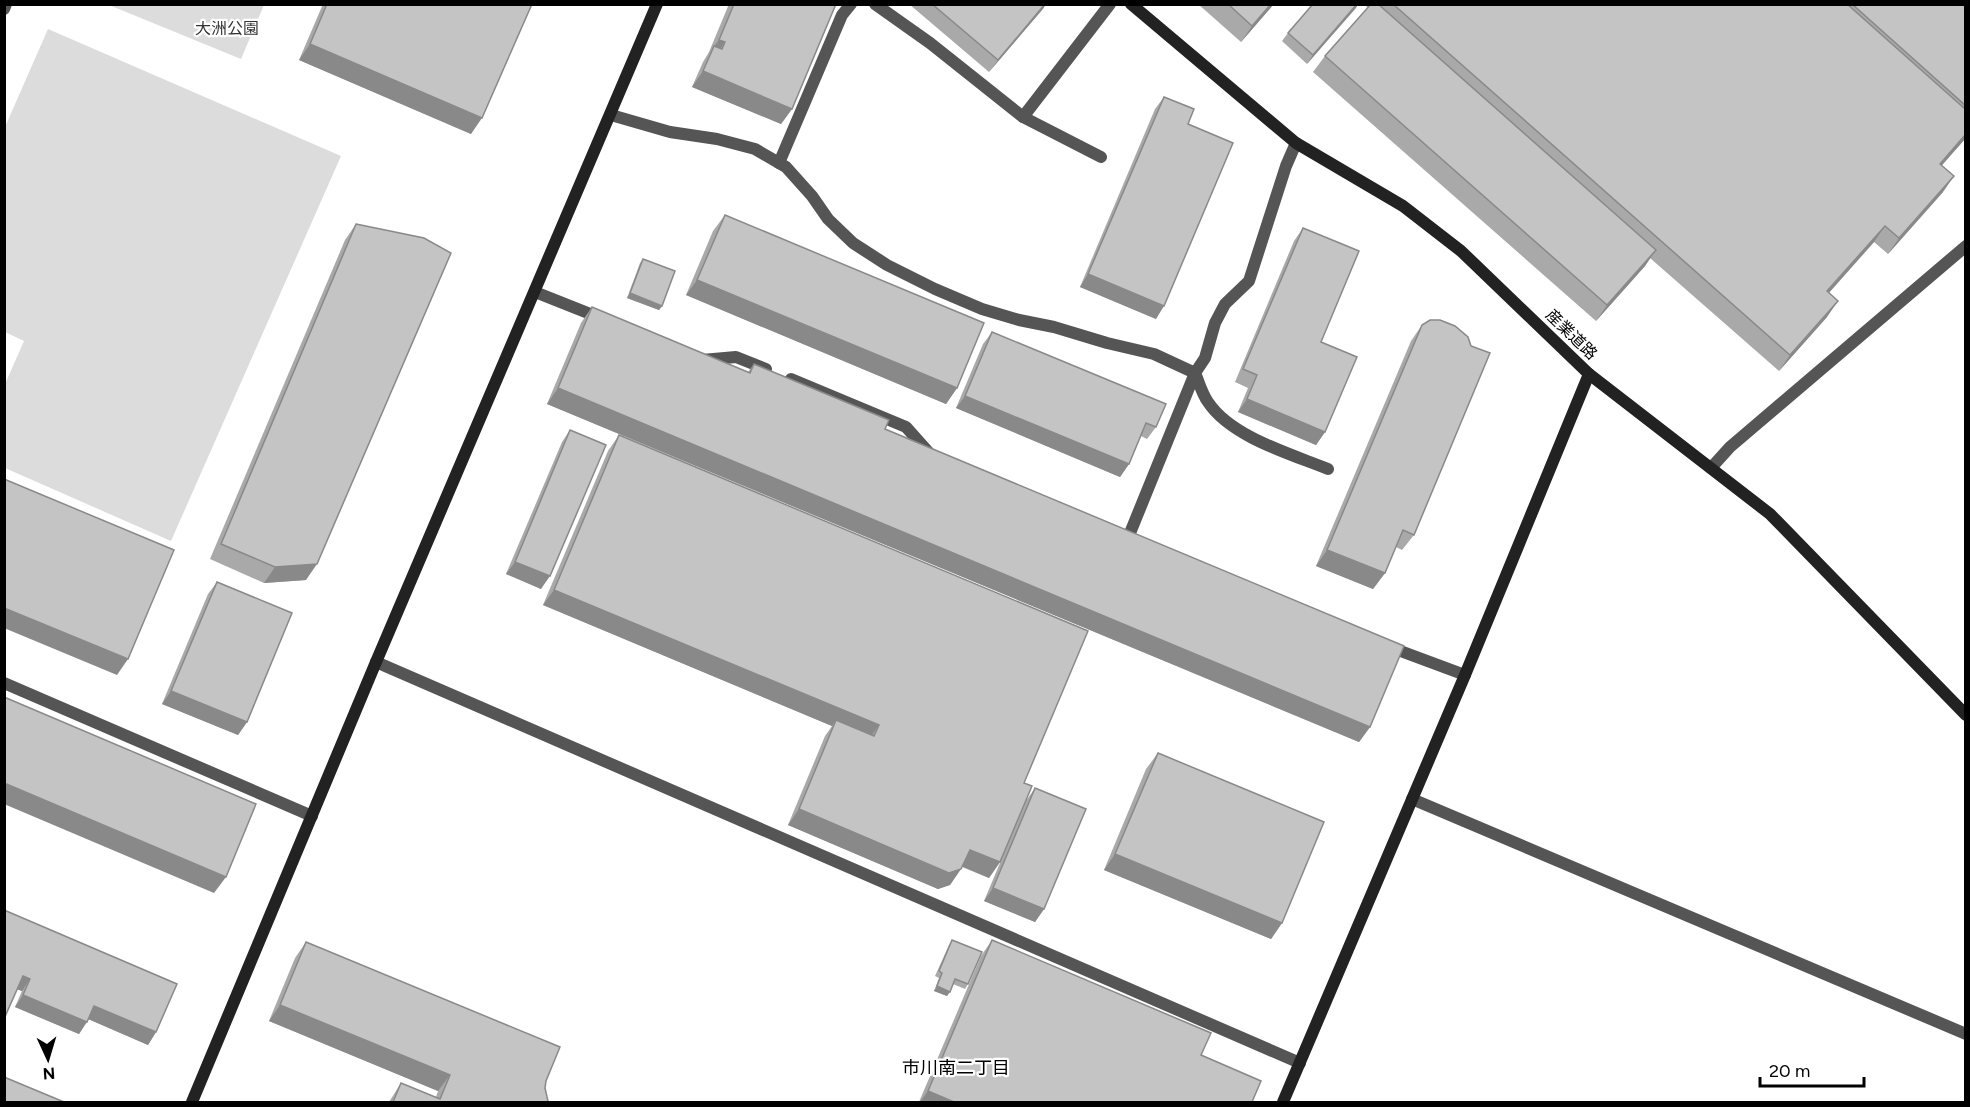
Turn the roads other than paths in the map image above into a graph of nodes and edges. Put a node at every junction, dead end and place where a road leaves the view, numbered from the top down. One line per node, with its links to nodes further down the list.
1 (6, 4): 7 (street)
2 (657, 4): 8 (street)
3 (851, 4): 12 (street)
4 (875, 4): 9 (street)
5 (1110, 4): 9 (street)
6 (1131, 4): 10 (street, 産業道路)
7 (4, 9)
8 (610, 115): 12 (street); 14 (street)
9 (1023, 117): 11 (street)
10 (1296, 143): 17 (street); 18 (street, 産業道路)
11 (1101, 157)
12 (779, 163): 17 (street)
13 (1965, 246): 20 (street)
14 (535, 292): 15 (street); 24 (street)
15 (616, 324)
16 (692, 356): 19 (street)
17 (1195, 373): 21 (street); 22 (street)
18 (1589, 374): 20 (street, 産業道路); 25 (street)
19 (943, 461)
20 (1711, 468): 27 (street, 産業道路)
21 (1328, 469)
22 (1128, 538)
23 (1381, 644): 25 (street)
24 (376, 662): 29 (street); 31 (street)
25 (1465, 675): 28 (street)
26 (4, 682): 29 (street)
27 (1965, 715)
28 (1412, 799): 30 (street); 31 (street)
29 (312, 816): 32 (street)
30 (1965, 1034)
31 (1300, 1063): 33 (street)
32 (192, 1102)
33 (1283, 1102)

